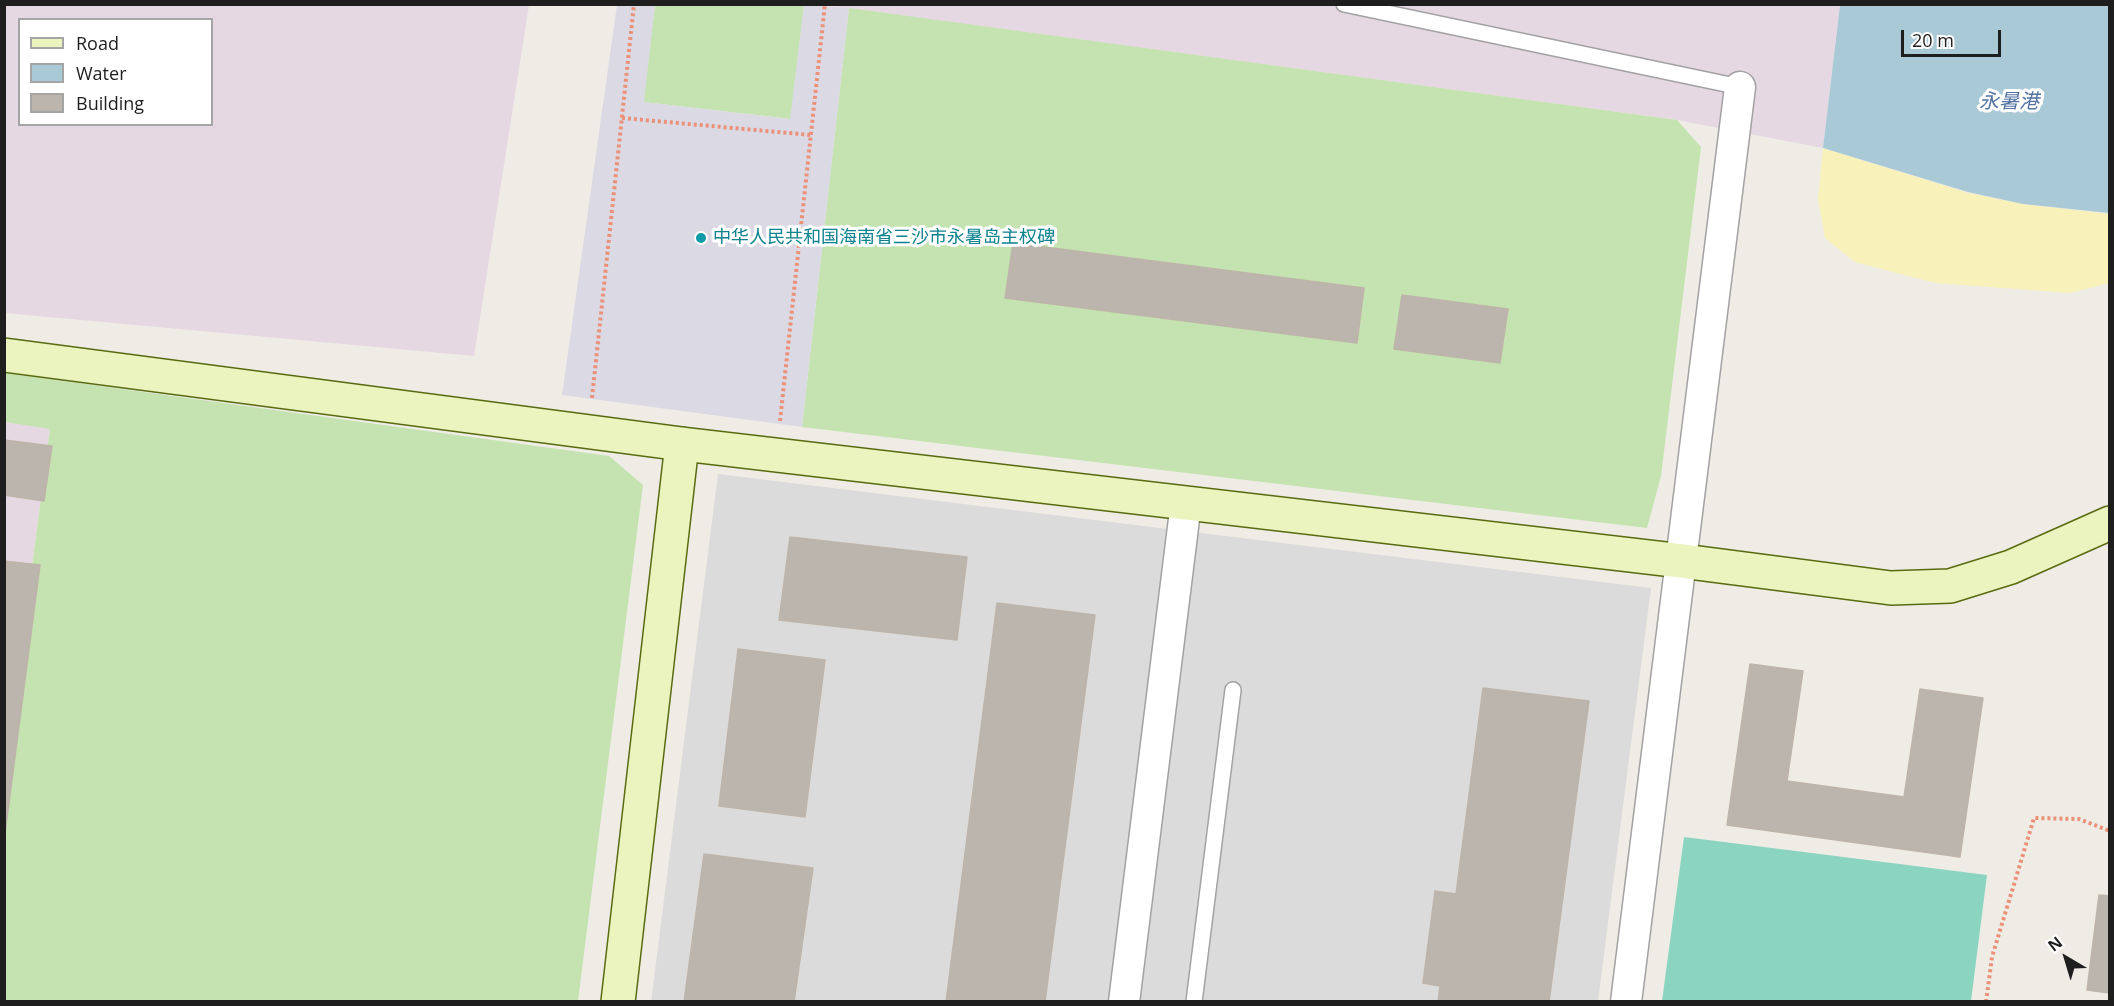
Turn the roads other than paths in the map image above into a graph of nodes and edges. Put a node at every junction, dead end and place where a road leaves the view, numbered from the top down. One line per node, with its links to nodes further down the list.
1 (1344, 4): 2 (lane)
2 (1740, 87): 7 (street)
3 (4, 355): 4 (street)
4 (682, 444): 5 (street); 9 (street)
5 (1186, 503): 7 (street); 10 (street)
6 (2109, 523): 7 (street)
7 (1682, 561): 12 (street)
8 (1233, 690): 11 (lane)
9 (618, 1002)
10 (1124, 1002)
11 (1194, 1002)
12 (1626, 1002)

